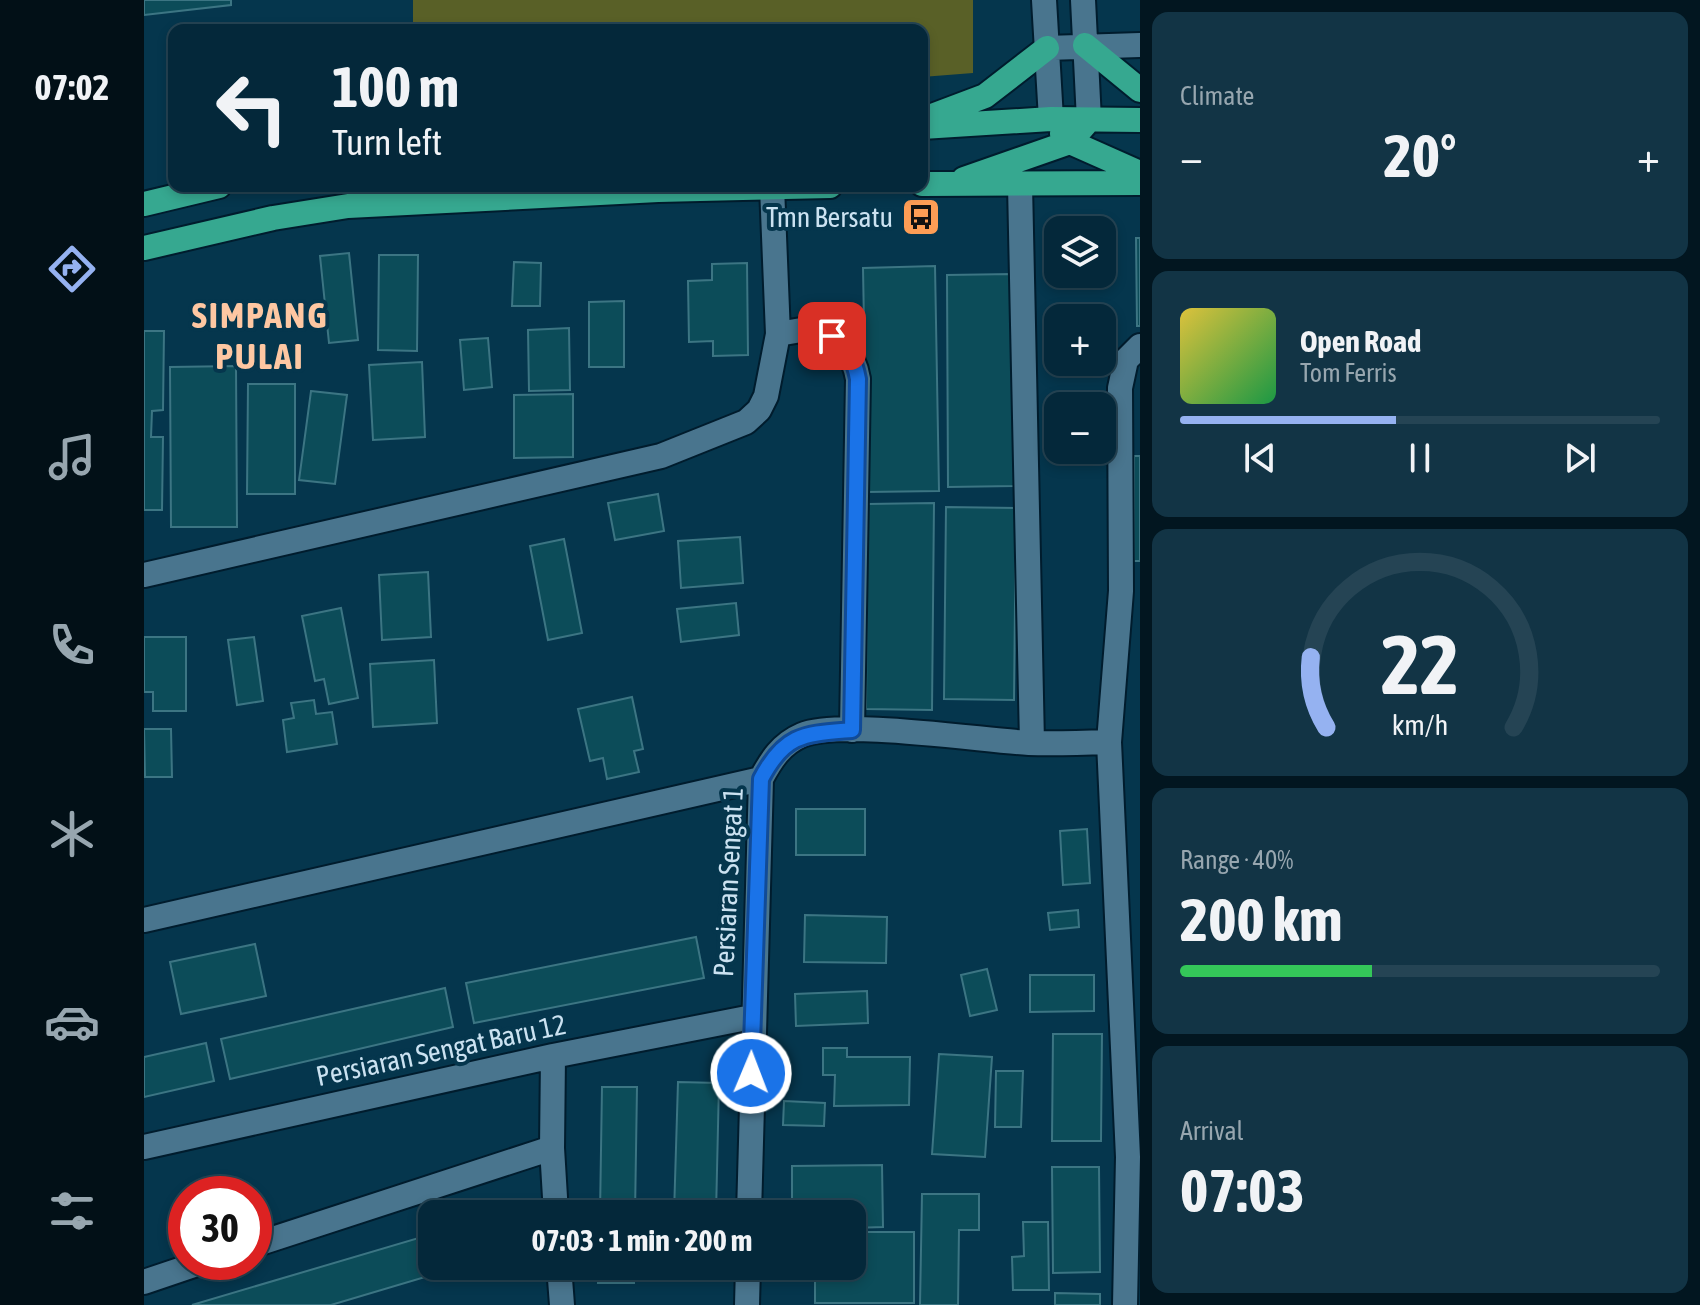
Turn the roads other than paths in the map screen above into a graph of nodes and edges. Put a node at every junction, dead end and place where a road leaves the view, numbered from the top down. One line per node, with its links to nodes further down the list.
1 (1044, 0): 5 (street)
2 (1083, 0): 3 (street)
3 (1085, 45): 4 (street); 5 (street); 6 (highway); 9 (street)
4 (1140, 45)
5 (1047, 48): 7 (highway); 8 (street)
6 (1140, 90)
7 (928, 118)
8 (1051, 119): 9 (highway); 11 (highway); 12 (highway)
9 (1089, 120): 10 (highway); 12 (highway)
10 (1140, 120)
11 (928, 127)
12 (1070, 142): 13 (highway); 16 (highway)
13 (1140, 173)
14 (1140, 183): 17 (highway)
15 (928, 184): 16 (highway)
16 (948, 184): 17 (highway)
17 (1020, 185): 29 (street)
18 (194, 192): 21 (highway)
19 (660, 192): 22 (highway)
20 (772, 192): 23 (street)
21 (144, 204)
22 (144, 248)
23 (778, 334): 25 (street); 27 (street)
24 (1133, 353): 26 (street)
25 (144, 575)
26 (1130, 591): 28 (street)
27 (852, 730): 29 (street, Persiaran Sengat 1); 30 (street, Persiaran Sengat 1)
28 (1109, 742): 29 (street, Persiaran Sengat 1); 31 (street)
29 (1032, 743)
30 (761, 779): 32 (street); 33 (street, Persiaran Sengat 1)
31 (1128, 868): 37 (street)
32 (144, 920)
33 (752, 1017): 34 (street, Persiaran Sengat Baru 12); 39 (street, Persiaran Sengat 1)
34 (553, 1056): 35 (street, Persiaran Sengat Baru 12); 36 (street)
35 (144, 1147)
36 (552, 1148): 38 (street); 40 (street)
37 (1134, 1157): 47 (street)
38 (555, 1200)
39 (749, 1200)
40 (272, 1239)
41 (168, 1274): 44 (street)
42 (560, 1280): 45 (street)
43 (748, 1280): 46 (street)
44 (144, 1282)
45 (562, 1305)
46 (747, 1305)
47 (1125, 1305)

